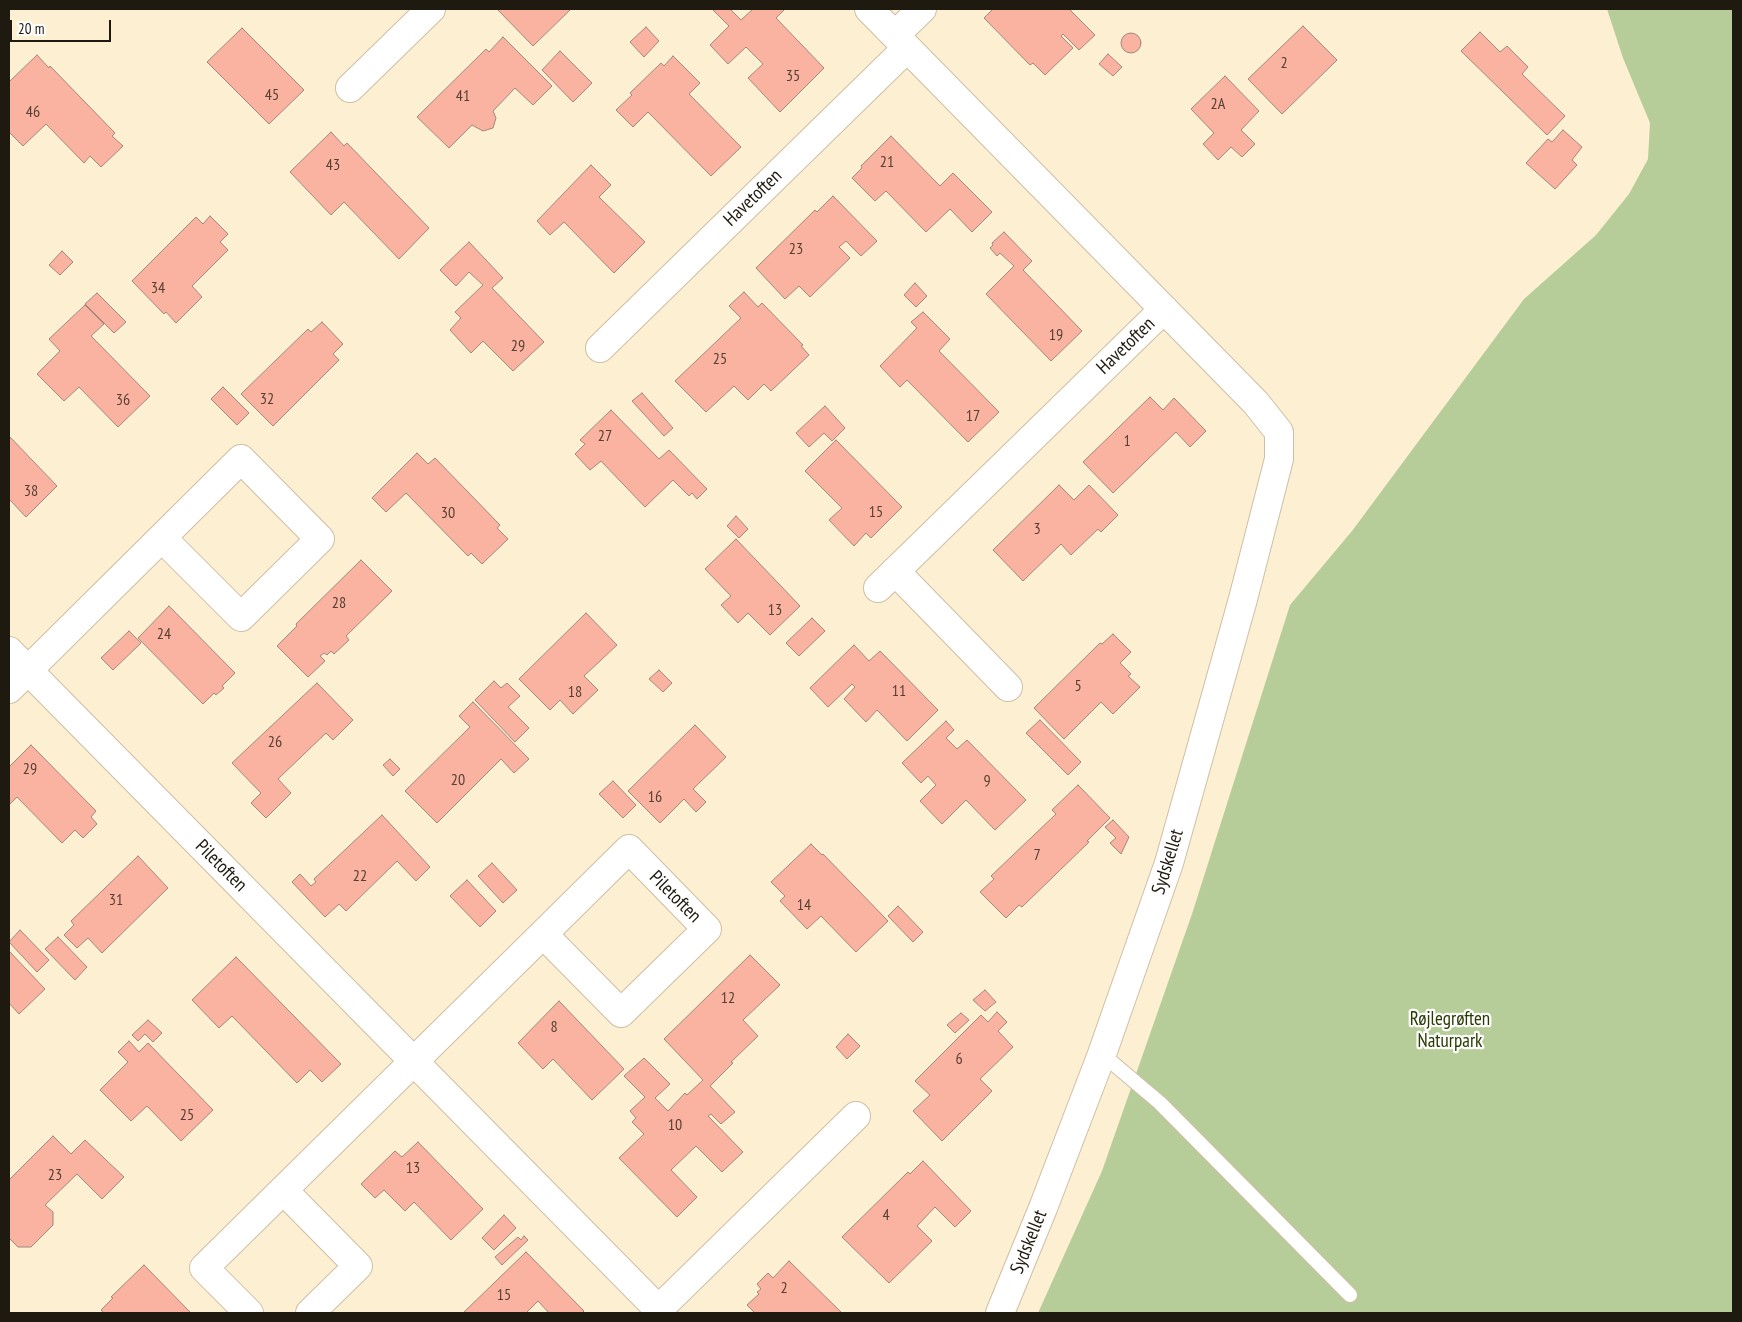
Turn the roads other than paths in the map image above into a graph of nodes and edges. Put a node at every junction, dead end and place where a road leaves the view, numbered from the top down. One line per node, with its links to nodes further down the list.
1 (431, 9): 5 (street)
2 (870, 9): 4 (street, Havetoften)
3 (922, 9): 4 (street, Havetoften)
4 (901, 41): 6 (street, Havetoften); 7 (street, Havetoften)
5 (350, 88)
6 (1164, 309): 8 (street, Havetoften); 12 (street, Havetoften)
7 (600, 348)
8 (1256, 403): 15 (street, Sydskellet)
9 (162, 538): 9 (street); 11 (street)
10 (9, 651): 11 (street, Piletoften)
11 (28, 670): 13 (street); 16 (street, Piletoften)
12 (1008, 687)
13 (9, 689)
14 (543, 934): 14 (street, Piletoften); 16 (street, Piletoften)
15 (1102, 1054): 19 (lane); 23 (street, Sydskellet)
16 (414, 1061): 18 (street, Piletoften); 20 (street, Piletoften)
17 (856, 1116): 20 (street, Piletoften)
18 (283, 1190): 21 (street, Piletoften); 22 (street)
19 (1350, 1295)
20 (660, 1311)
21 (248, 1313)
22 (310, 1313)
23 (1000, 1313)

